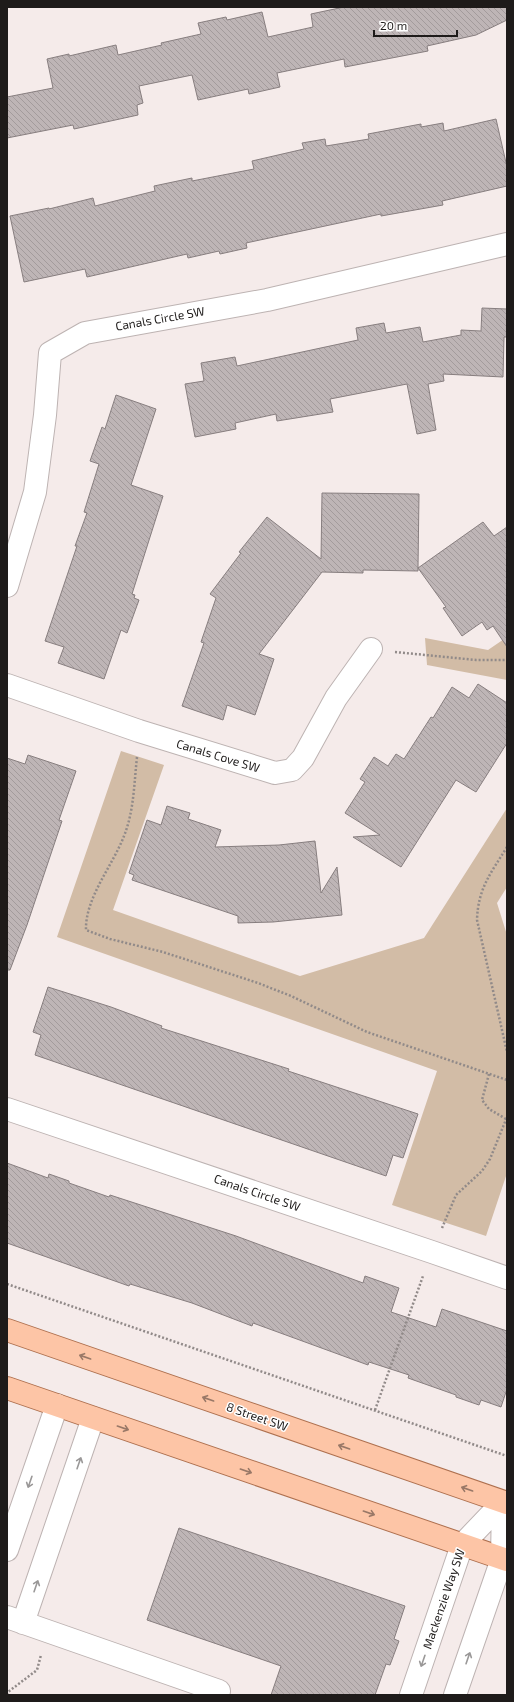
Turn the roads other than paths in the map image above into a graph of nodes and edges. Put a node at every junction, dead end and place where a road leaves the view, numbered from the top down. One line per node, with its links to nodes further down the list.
1 (507, 244): 2 (street, Canals Circle SW)
2 (7, 586)
3 (371, 649): 4 (street, Canals Cove SW)
4 (7, 685)
5 (7, 1109): 6 (street, Canals Circle SW)
6 (507, 1278)
7 (7, 1330): 11 (main road, 8 Street SW, one-way to 7)
8 (7, 1388): 9 (main road)
9 (57, 1405): 10 (main road); 13 (street, one-way to 13)
10 (94, 1418): 12 (main road, one-way to 12); 15 (street, one-way to 10)
11 (505, 1502): 12 (street, Mackenzie Way SW); 14 (street)
12 (462, 1545): 14 (main road); 17 (street, Mackenzie Way SW, one-way to 17)
13 (7, 1550)
14 (504, 1559): 18 (street, one-way to 14)
15 (15, 1620): 16 (street)
16 (218, 1695)
17 (411, 1695)
18 (455, 1695)

